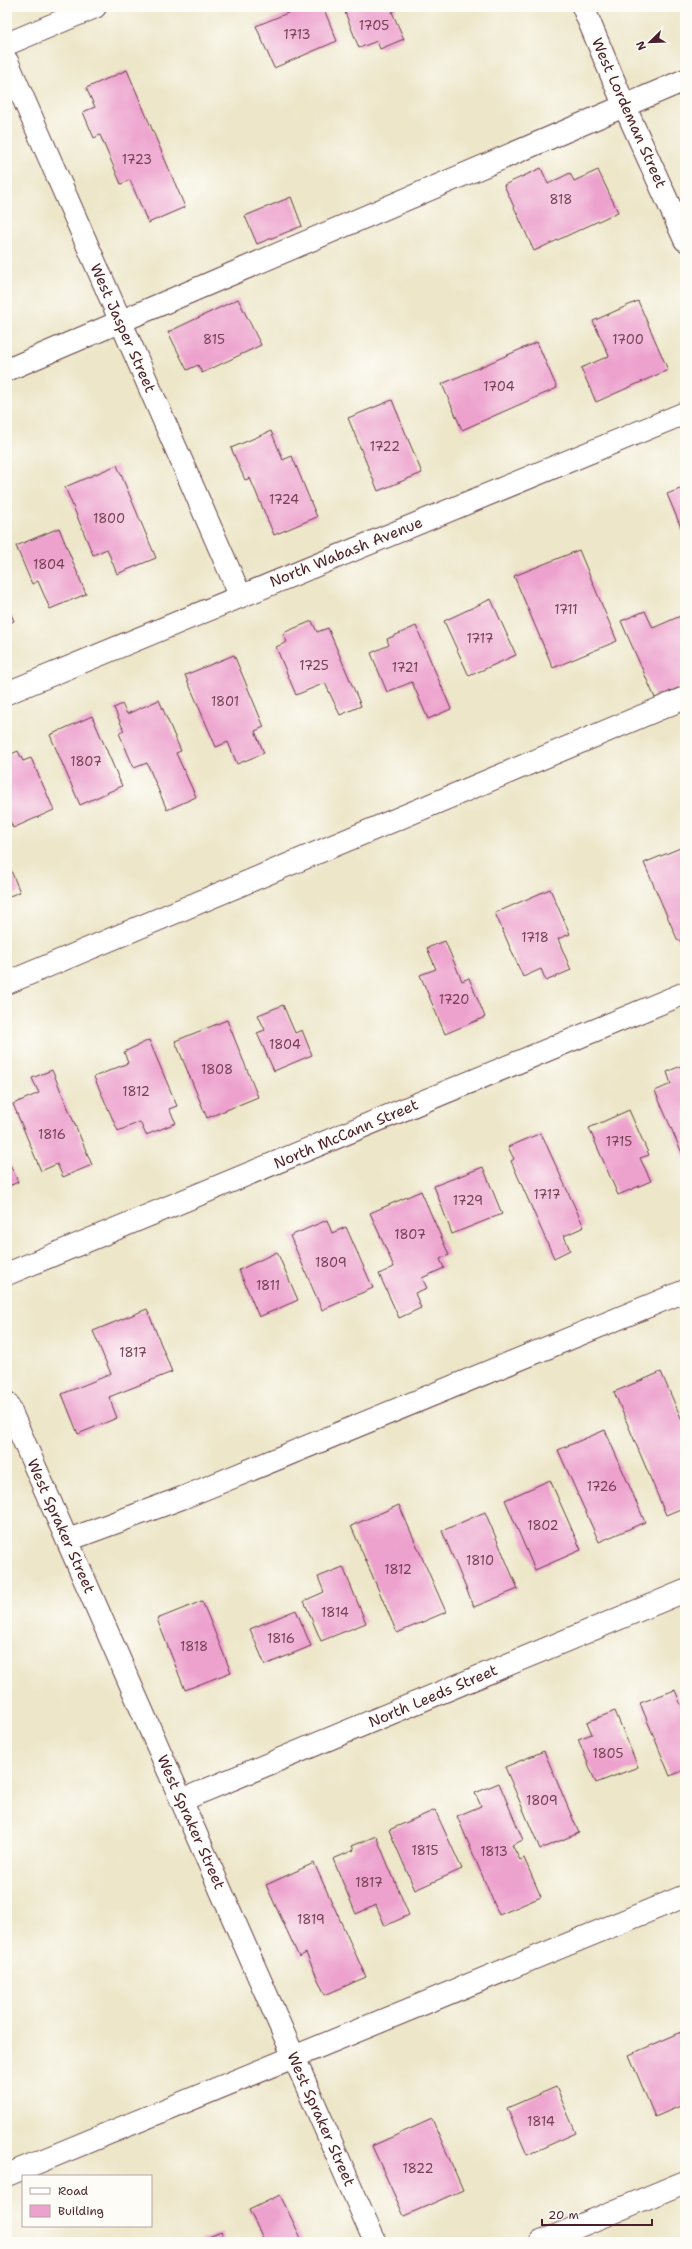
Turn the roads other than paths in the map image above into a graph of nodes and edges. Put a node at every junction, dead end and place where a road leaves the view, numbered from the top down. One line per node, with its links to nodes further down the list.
1 (95, 7): 3 (street)
2 (583, 7): 6 (street, West Lordeman Street)
3 (7, 44)
4 (7, 61): 8 (street, West Jasper Street)
5 (685, 80): 6 (street)
6 (624, 105): 7 (street, West Lordeman Street); 8 (street)
7 (685, 240)
8 (120, 322): 9 (street); 11 (street, West Jasper Street)
9 (7, 370)
10 (685, 413): 11 (street, North Wabash Avenue)
11 (240, 595): 12 (street, North Wabash Avenue)
12 (7, 693)
13 (685, 698): 14 (street)
14 (7, 983)
15 (685, 993): 16 (street, North McCann Street)
16 (7, 1274)
17 (685, 1291): 19 (street)
18 (7, 1403): 19 (street, West Spraker Street)
19 (68, 1540): 21 (street, West Spraker Street)
20 (685, 1591): 21 (street, North Leeds Street)
21 (182, 1800): 23 (street, West Spraker Street)
22 (685, 1896): 23 (street)
23 (295, 2058): 24 (street); 26 (street, West Spraker Street)
24 (7, 2175)
25 (685, 2182): 27 (street)
26 (375, 2242)
27 (541, 2242)

